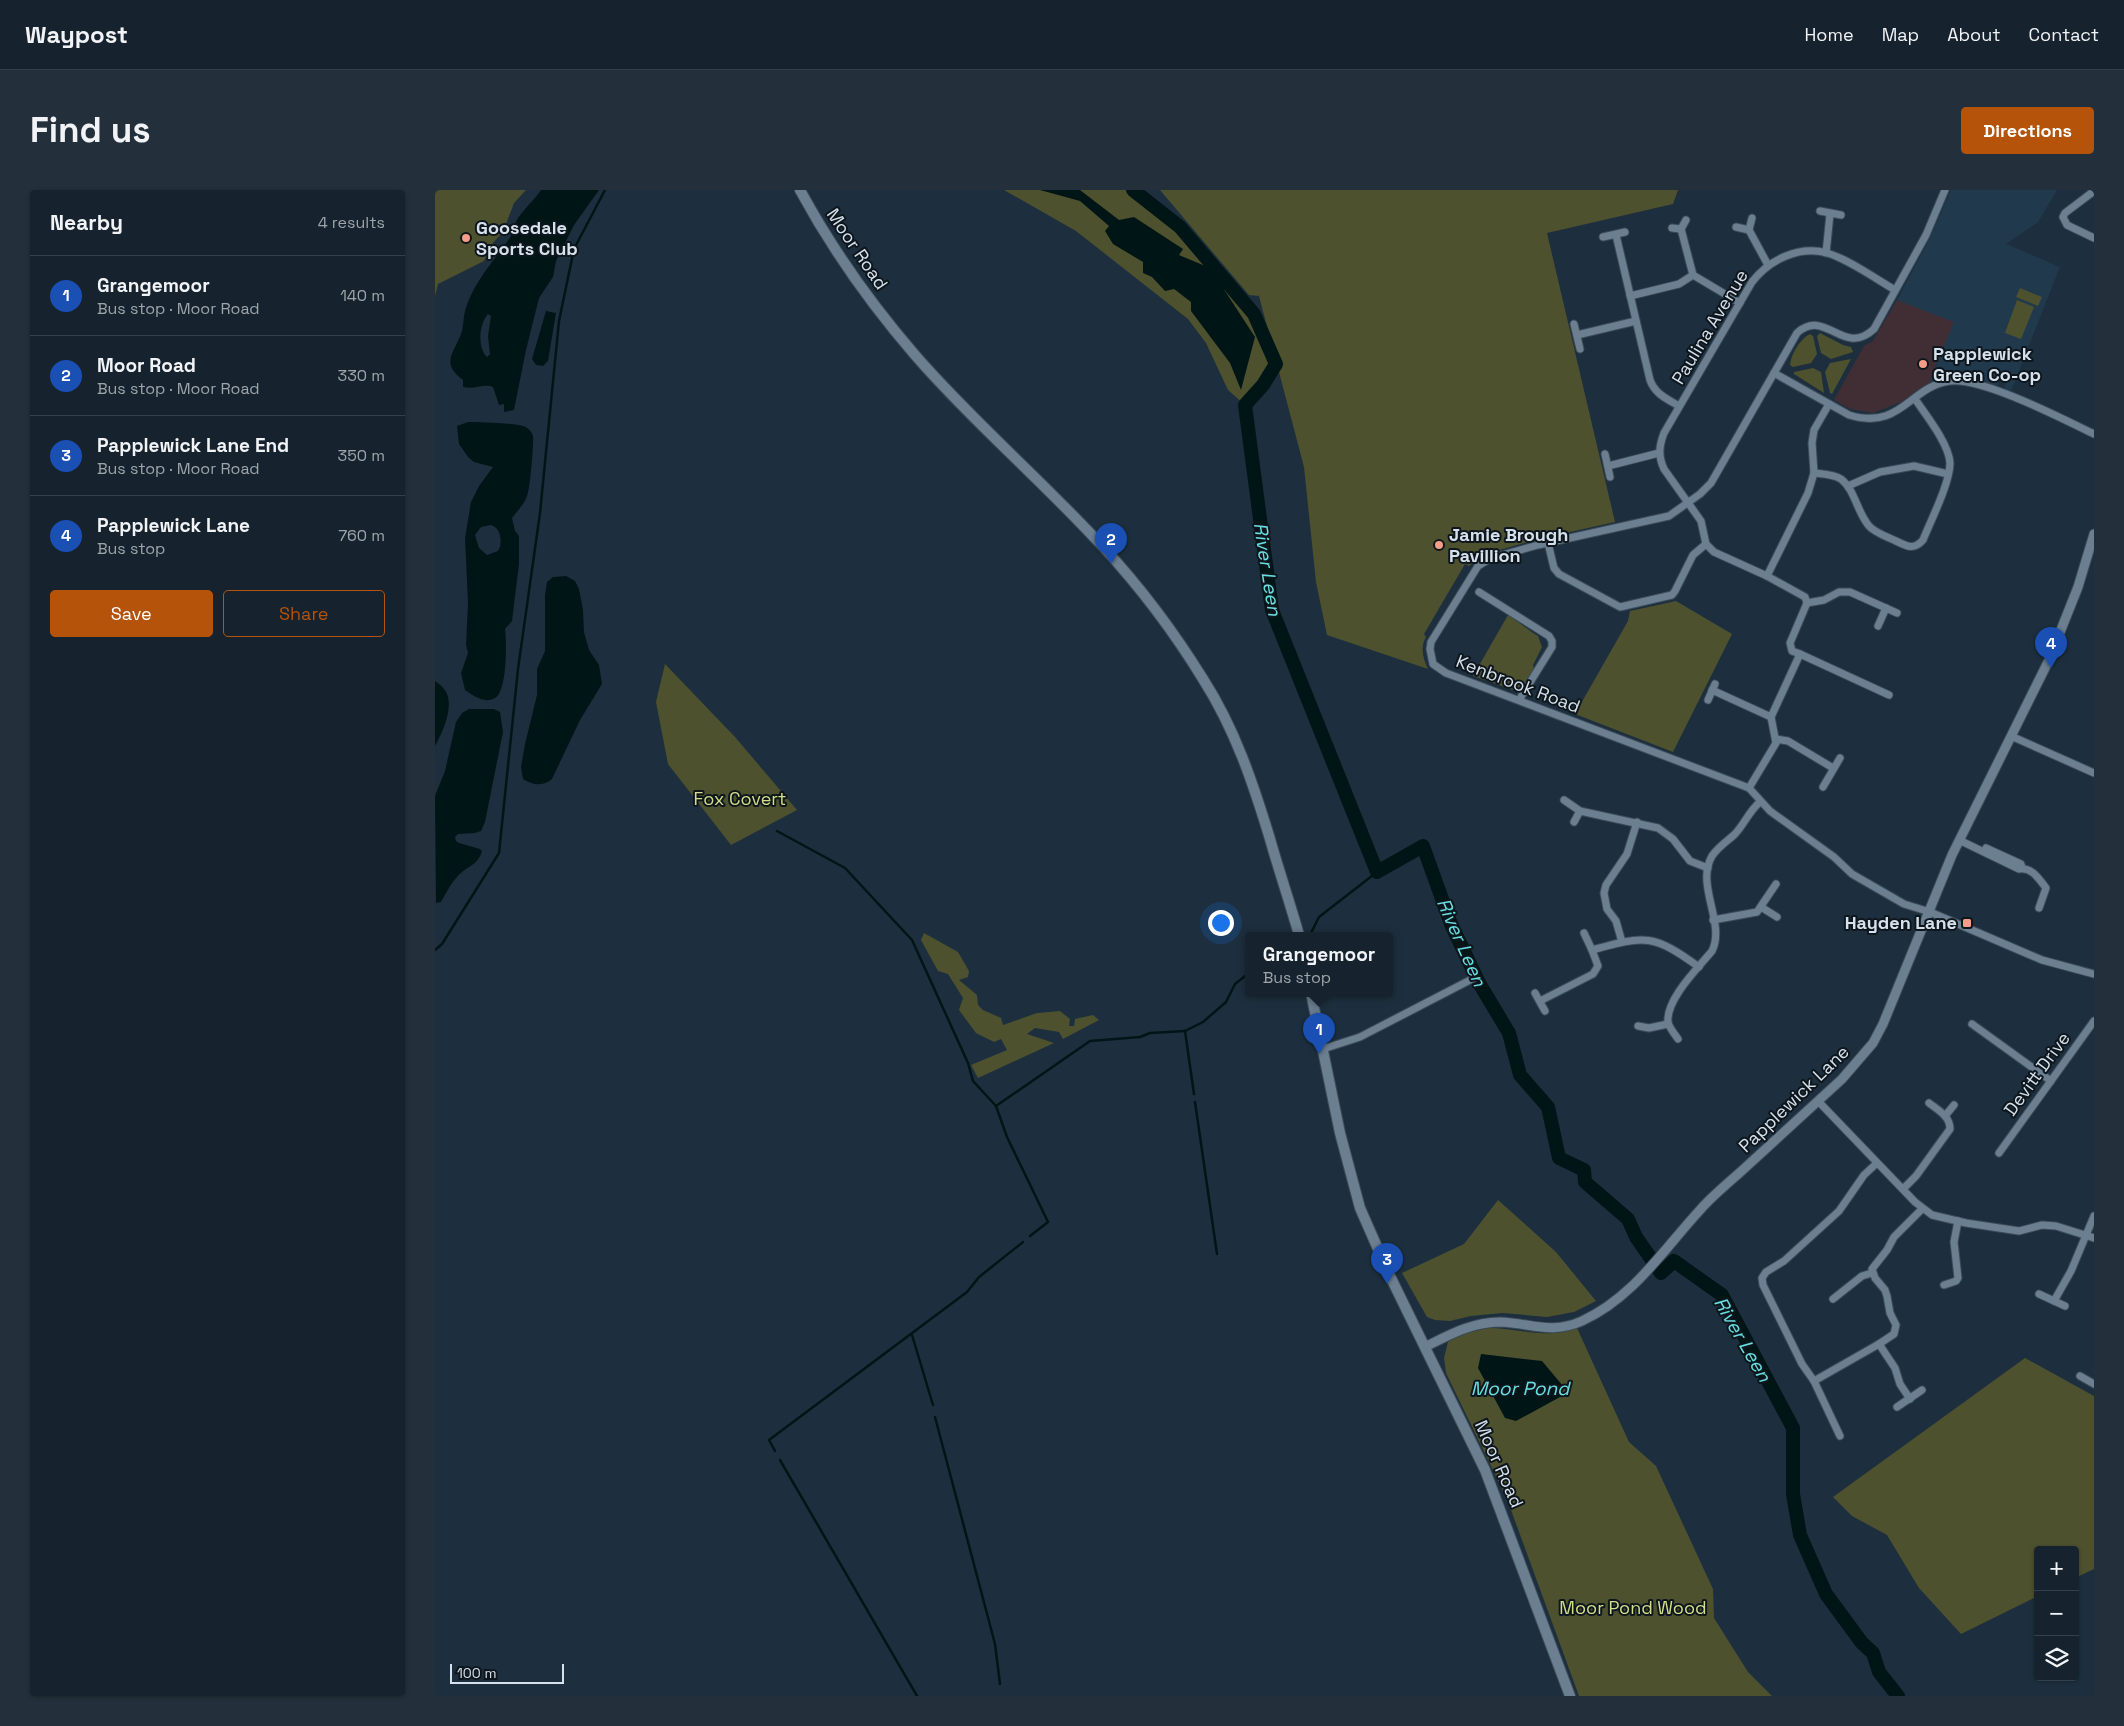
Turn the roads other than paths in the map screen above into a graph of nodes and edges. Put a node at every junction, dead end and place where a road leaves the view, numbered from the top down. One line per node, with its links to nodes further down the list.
1 (800, 190): 74 (main road, Moor Road)
2 (1945, 190): 20 (street, Kenbrook Road)
3 (2094, 191): 16 (street)
4 (1820, 211): 5 (street)
5 (1830, 214): 6 (street); 17 (street)
6 (1841, 215)
7 (1752, 218): 12 (street)
8 (1686, 220): 11 (street)
9 (1736, 227): 12 (street)
10 (1672, 228): 11 (street)
11 (1681, 229): 19 (street)
12 (1749, 230): 18 (street)
13 (1625, 232): 14 (street)
14 (1616, 234): 15 (street); 21 (street)
15 (1603, 238)
16 (2094, 238)
17 (1826, 253): 18 (street, Paulina Avenue); 20 (street, Paulina Avenue)
18 (1768, 265): 22 (street, Paulina Avenue)
19 (1693, 275): 21 (street); 22 (street)
20 (1895, 290): 27 (street, Kenbrook Road)
21 (1630, 296): 23 (street)
22 (1740, 303): 30 (street, Paulina Avenue)
23 (1636, 321): 25 (street); 30 (street)
24 (1574, 324): 25 (street)
25 (1577, 335): 26 (street)
26 (1580, 349)
27 (1774, 372): 29 (street); 39 (street, Kenbrook Road)
28 (1915, 399): 29 (street); 31 (street); 36 (street)
29 (1829, 404): 35 (street)
30 (1679, 406): 32 (street, Paulina Avenue)
31 (2094, 434)
32 (1659, 453): 34 (street); 39 (street)
33 (1605, 454): 34 (street)
34 (1608, 466): 37 (street)
35 (1814, 473): 38 (street); 43 (street)
36 (1948, 474): 38 (street); 38 (street)
37 (1610, 478)
38 (1848, 486)
39 (1688, 502): 41 (street, Kenbrook Road); 42 (street)
40 (2094, 534): 54 (street, Papplewick Lane)
41 (1548, 543): 42 (street); 51 (street, Kenbrook Road)
42 (1706, 544): 43 (street)
43 (1767, 576): 45 (street)
44 (1479, 592): 51 (street)
45 (1807, 603): 46 (street); 49 (street)
46 (1885, 608): 47 (street); 48 (street)
47 (1897, 613)
48 (1878, 626)
49 (1800, 654): 50 (street); 53 (street)
50 (1889, 695)
51 (1519, 700): 60 (street, Kenbrook Road)
52 (1708, 700): 53 (street)
53 (1771, 717): 55 (street)
54 (2011, 736): 58 (street); 66 (street, Papplewick Lane)
55 (1777, 740): 57 (street); 60 (street)
56 (1840, 758): 57 (street)
57 (1833, 768): 59 (street)
58 (2094, 772)
59 (1823, 786)
60 (1749, 788): 62 (street)
61 (1564, 800): 63 (street)
62 (1760, 802): 67 (street); 71 (street)
63 (1580, 811): 64 (street); 65 (street)
64 (1574, 822)
65 (1637, 822): 67 (street); 76 (street)
66 (1960, 838): 70 (street); 71 (street, Papplewick Lane)
67 (1708, 868): 73 (street)
68 (1776, 884): 69 (street)
69 (1761, 907): 72 (street); 73 (street)
70 (2039, 908)
71 (1929, 912): 79 (street); 92 (street, Papplewick Lane)
72 (1777, 917)
73 (1713, 920): 78 (street)
74 (1298, 932)
75 (1584, 933): 77 (street)
76 (1622, 942): 77 (street); 78 (street)
77 (1592, 950): 83 (street)
78 (1699, 967): 86 (street)
79 (2094, 974)
80 (1474, 978): 90 (street)
81 (1535, 993): 83 (street)
82 (1312, 997): 90 (main road, Moor Road)
83 (1540, 1002): 84 (street)
84 (1545, 1011)
85 (2094, 1021): 91 (street, Devitt Drive)
86 (1668, 1024): 88 (street); 89 (street)
87 (1972, 1024): 91 (street)
88 (1638, 1026)
89 (1678, 1039)
90 (1323, 1049): 111 (main road, Moor Road)
91 (2051, 1081): 96 (street, Devitt Drive)
92 (1818, 1101): 97 (street); 111 (street, Papplewick Lane)
93 (1929, 1103): 95 (street)
94 (1954, 1105): 95 (street)
95 (1945, 1116): 98 (street)
96 (1999, 1153)
97 (1877, 1162): 98 (street); 113 (street)
98 (1903, 1189): 99 (street)
99 (1922, 1209): 101 (street); 104 (street)
100 (2094, 1216): 102 (street)
101 (1958, 1221): 102 (street); 105 (street)
102 (2085, 1235): 103 (street); 108 (street)
103 (2094, 1238)
104 (1872, 1273): 107 (street); 110 (street)
105 (1944, 1285)
106 (2039, 1294): 108 (street)
107 (1833, 1299)
108 (2054, 1301): 109 (street)
109 (2065, 1306)
110 (1879, 1344): 113 (street); 116 (street)
111 (1425, 1347): 119 (main road, Moor Road)
112 (2080, 1376): 114 (street)
113 (1814, 1381): 118 (street)
114 (2094, 1383)
115 (1922, 1390): 116 (street)
116 (1909, 1399): 117 (street)
117 (1897, 1407)
118 (1840, 1436)
119 (1570, 1696)

